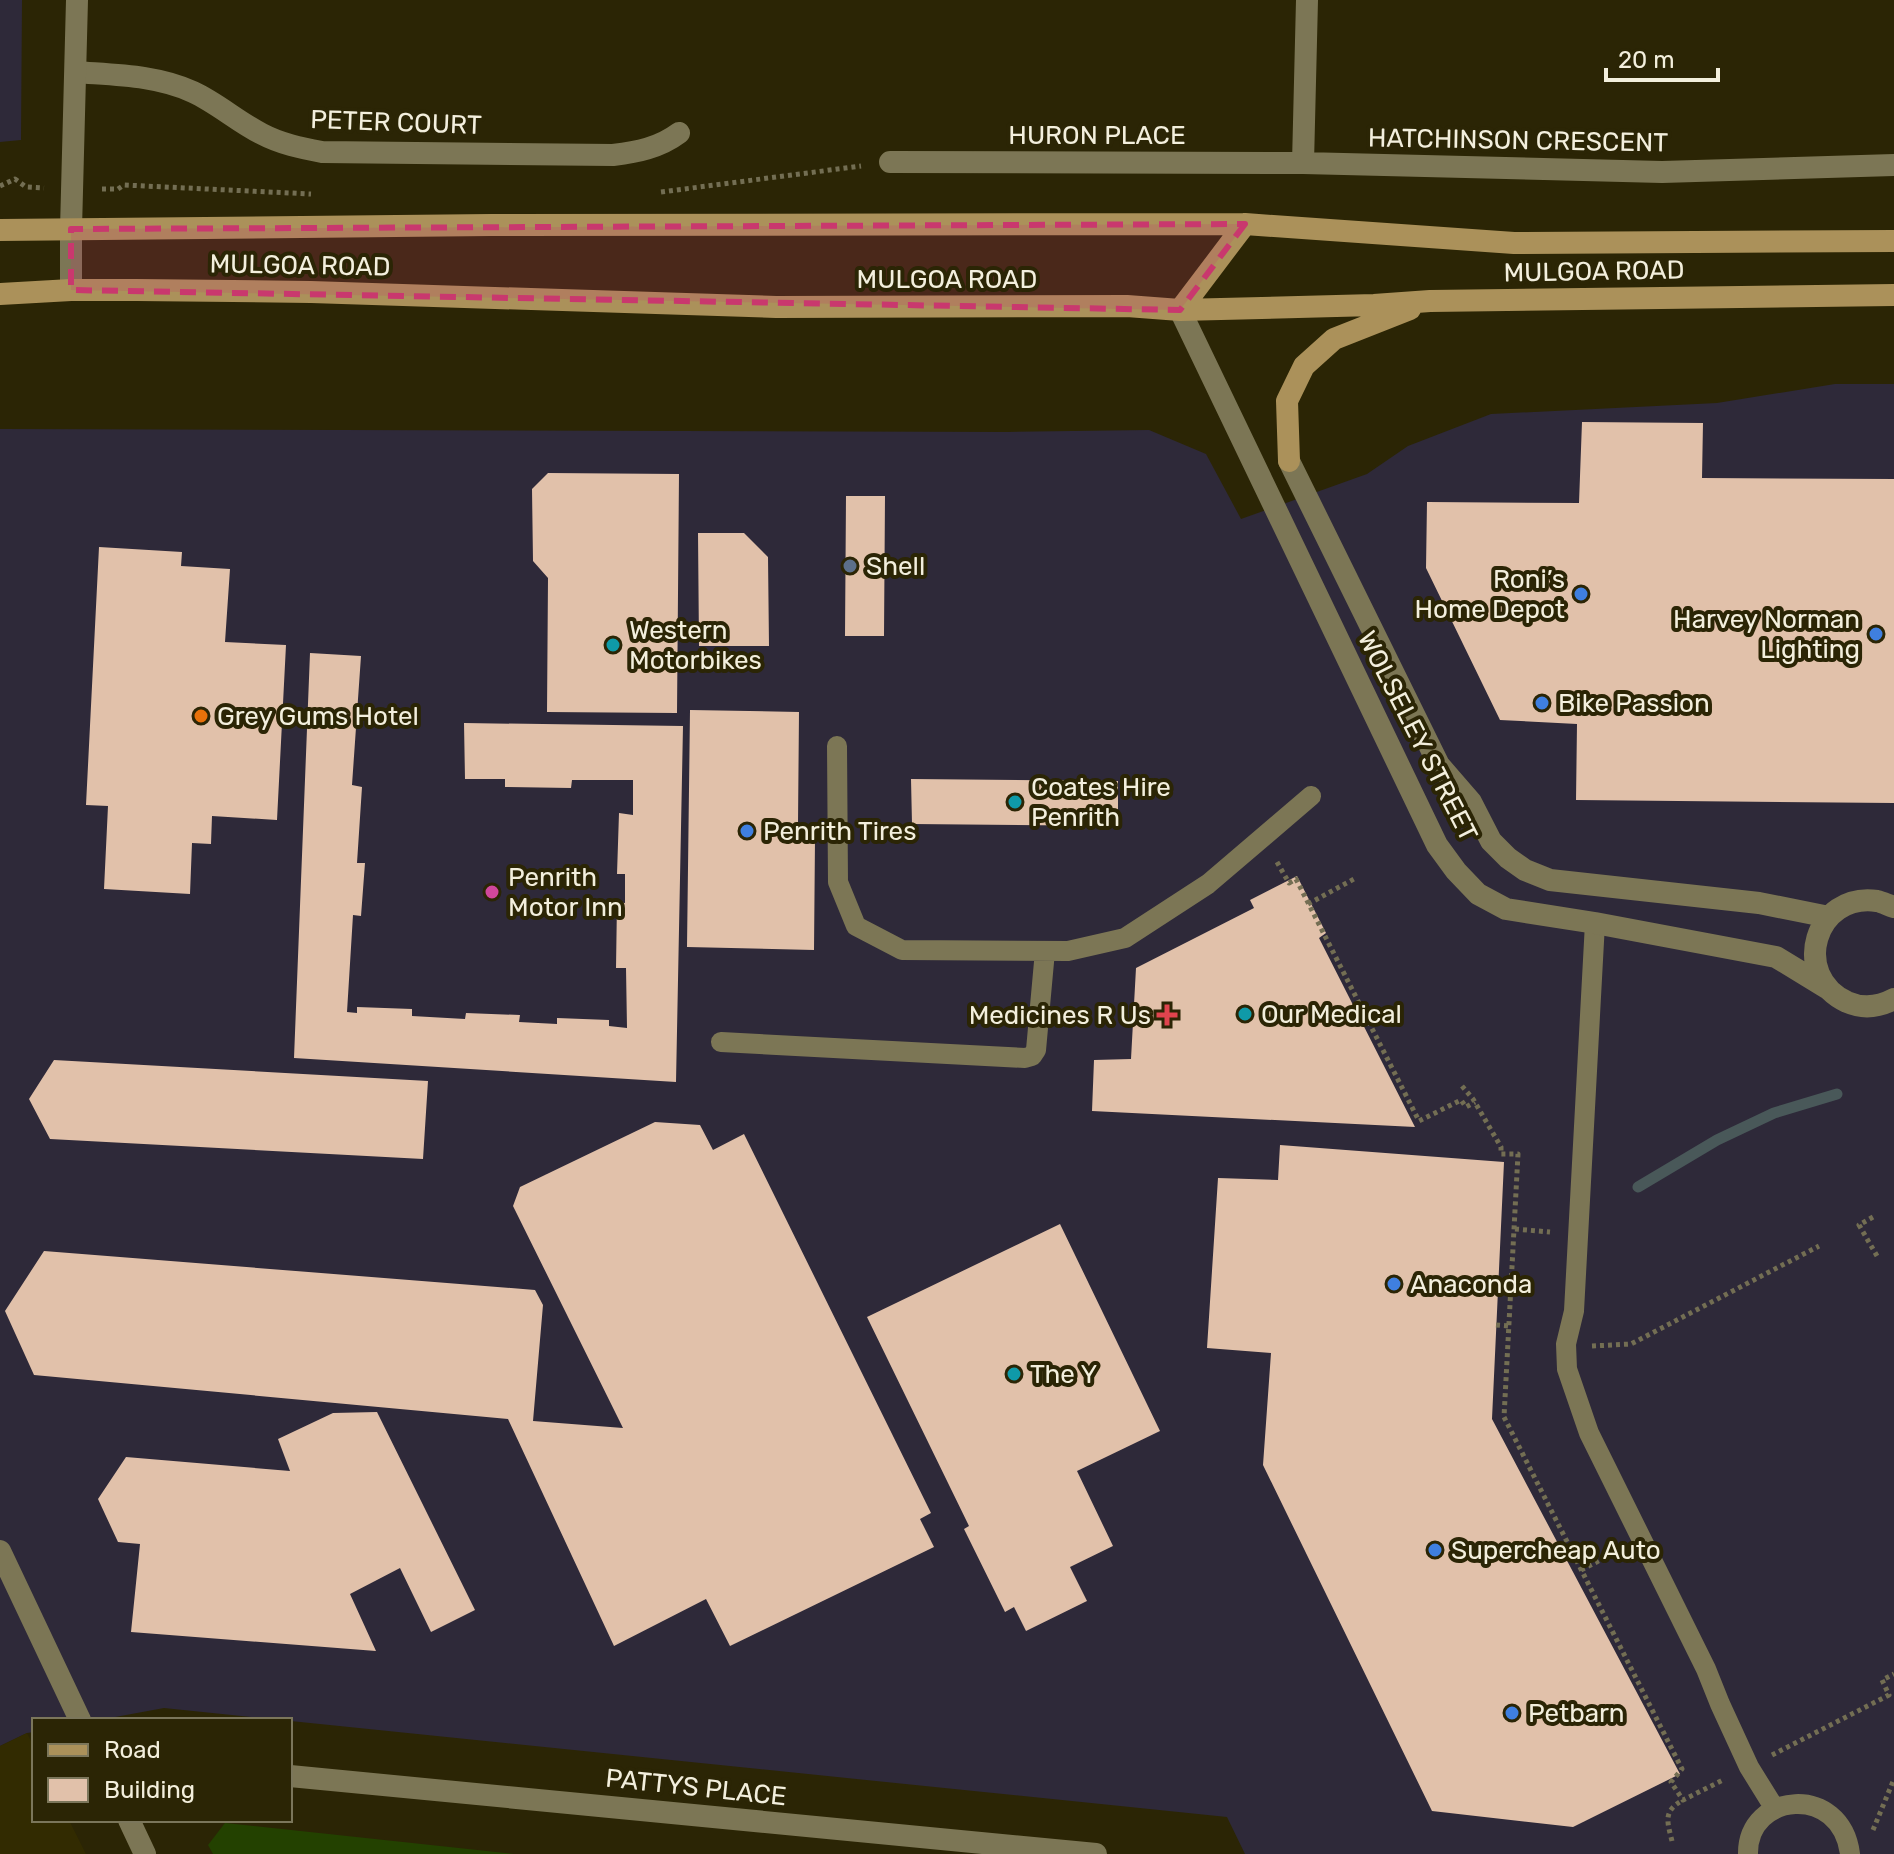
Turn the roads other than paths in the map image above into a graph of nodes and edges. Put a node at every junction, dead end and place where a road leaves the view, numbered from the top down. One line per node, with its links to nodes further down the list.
1 (77, 0): 3 (street)
2 (1307, 0): 6 (street)
3 (76, 72): 4 (street, PETER COURT); 9 (street)
4 (679, 133)
5 (890, 162): 6 (street, HURON PLACE)
6 (1303, 163): 7 (street, HATCHINSON CRESCENT)
7 (1894, 165)
8 (1245, 224): 9 (main road, MULGOA ROAD); 11 (main road, MULGOA ROAD); 16 (main road)
9 (71, 229): 10 (main road, MULGOA ROAD); 12 (street)
10 (0, 230)
11 (1894, 241)
12 (71, 290): 13 (main road, MULGOA ROAD); 16 (main road, MULGOA ROAD)
13 (0, 294)
14 (1894, 295): 15 (main road, MULGOA ROAD)
15 (1430, 301): 16 (main road, MULGOA ROAD); 17 (main road)
16 (1180, 310): 22 (street, WOLSELEY STREET)
17 (1289, 461): 21 (street, WOLSELEY STREET)
18 (837, 746): 23 (lane)
19 (1311, 796): 23 (lane)
20 (1894, 907): 21 (street)
21 (1829, 917): 24 (street)
22 (1595, 923): 24 (street, WOLSELEY STREET); 30 (lane)
23 (1045, 951): 26 (lane)
24 (1827, 988): 25 (street, WOLSELEY STREET)
25 (1894, 999)
26 (721, 1042)
27 (0, 1551): 28 (street)
28 (79, 1718)
29 (292, 1776): 33 (street, PATTYS PLACE)
30 (1775, 1809): 34 (lane); 35 (lane)
31 (130, 1822): 32 (street)
32 (145, 1854)
33 (1096, 1854)
34 (1748, 1854)
35 (1850, 1854)

